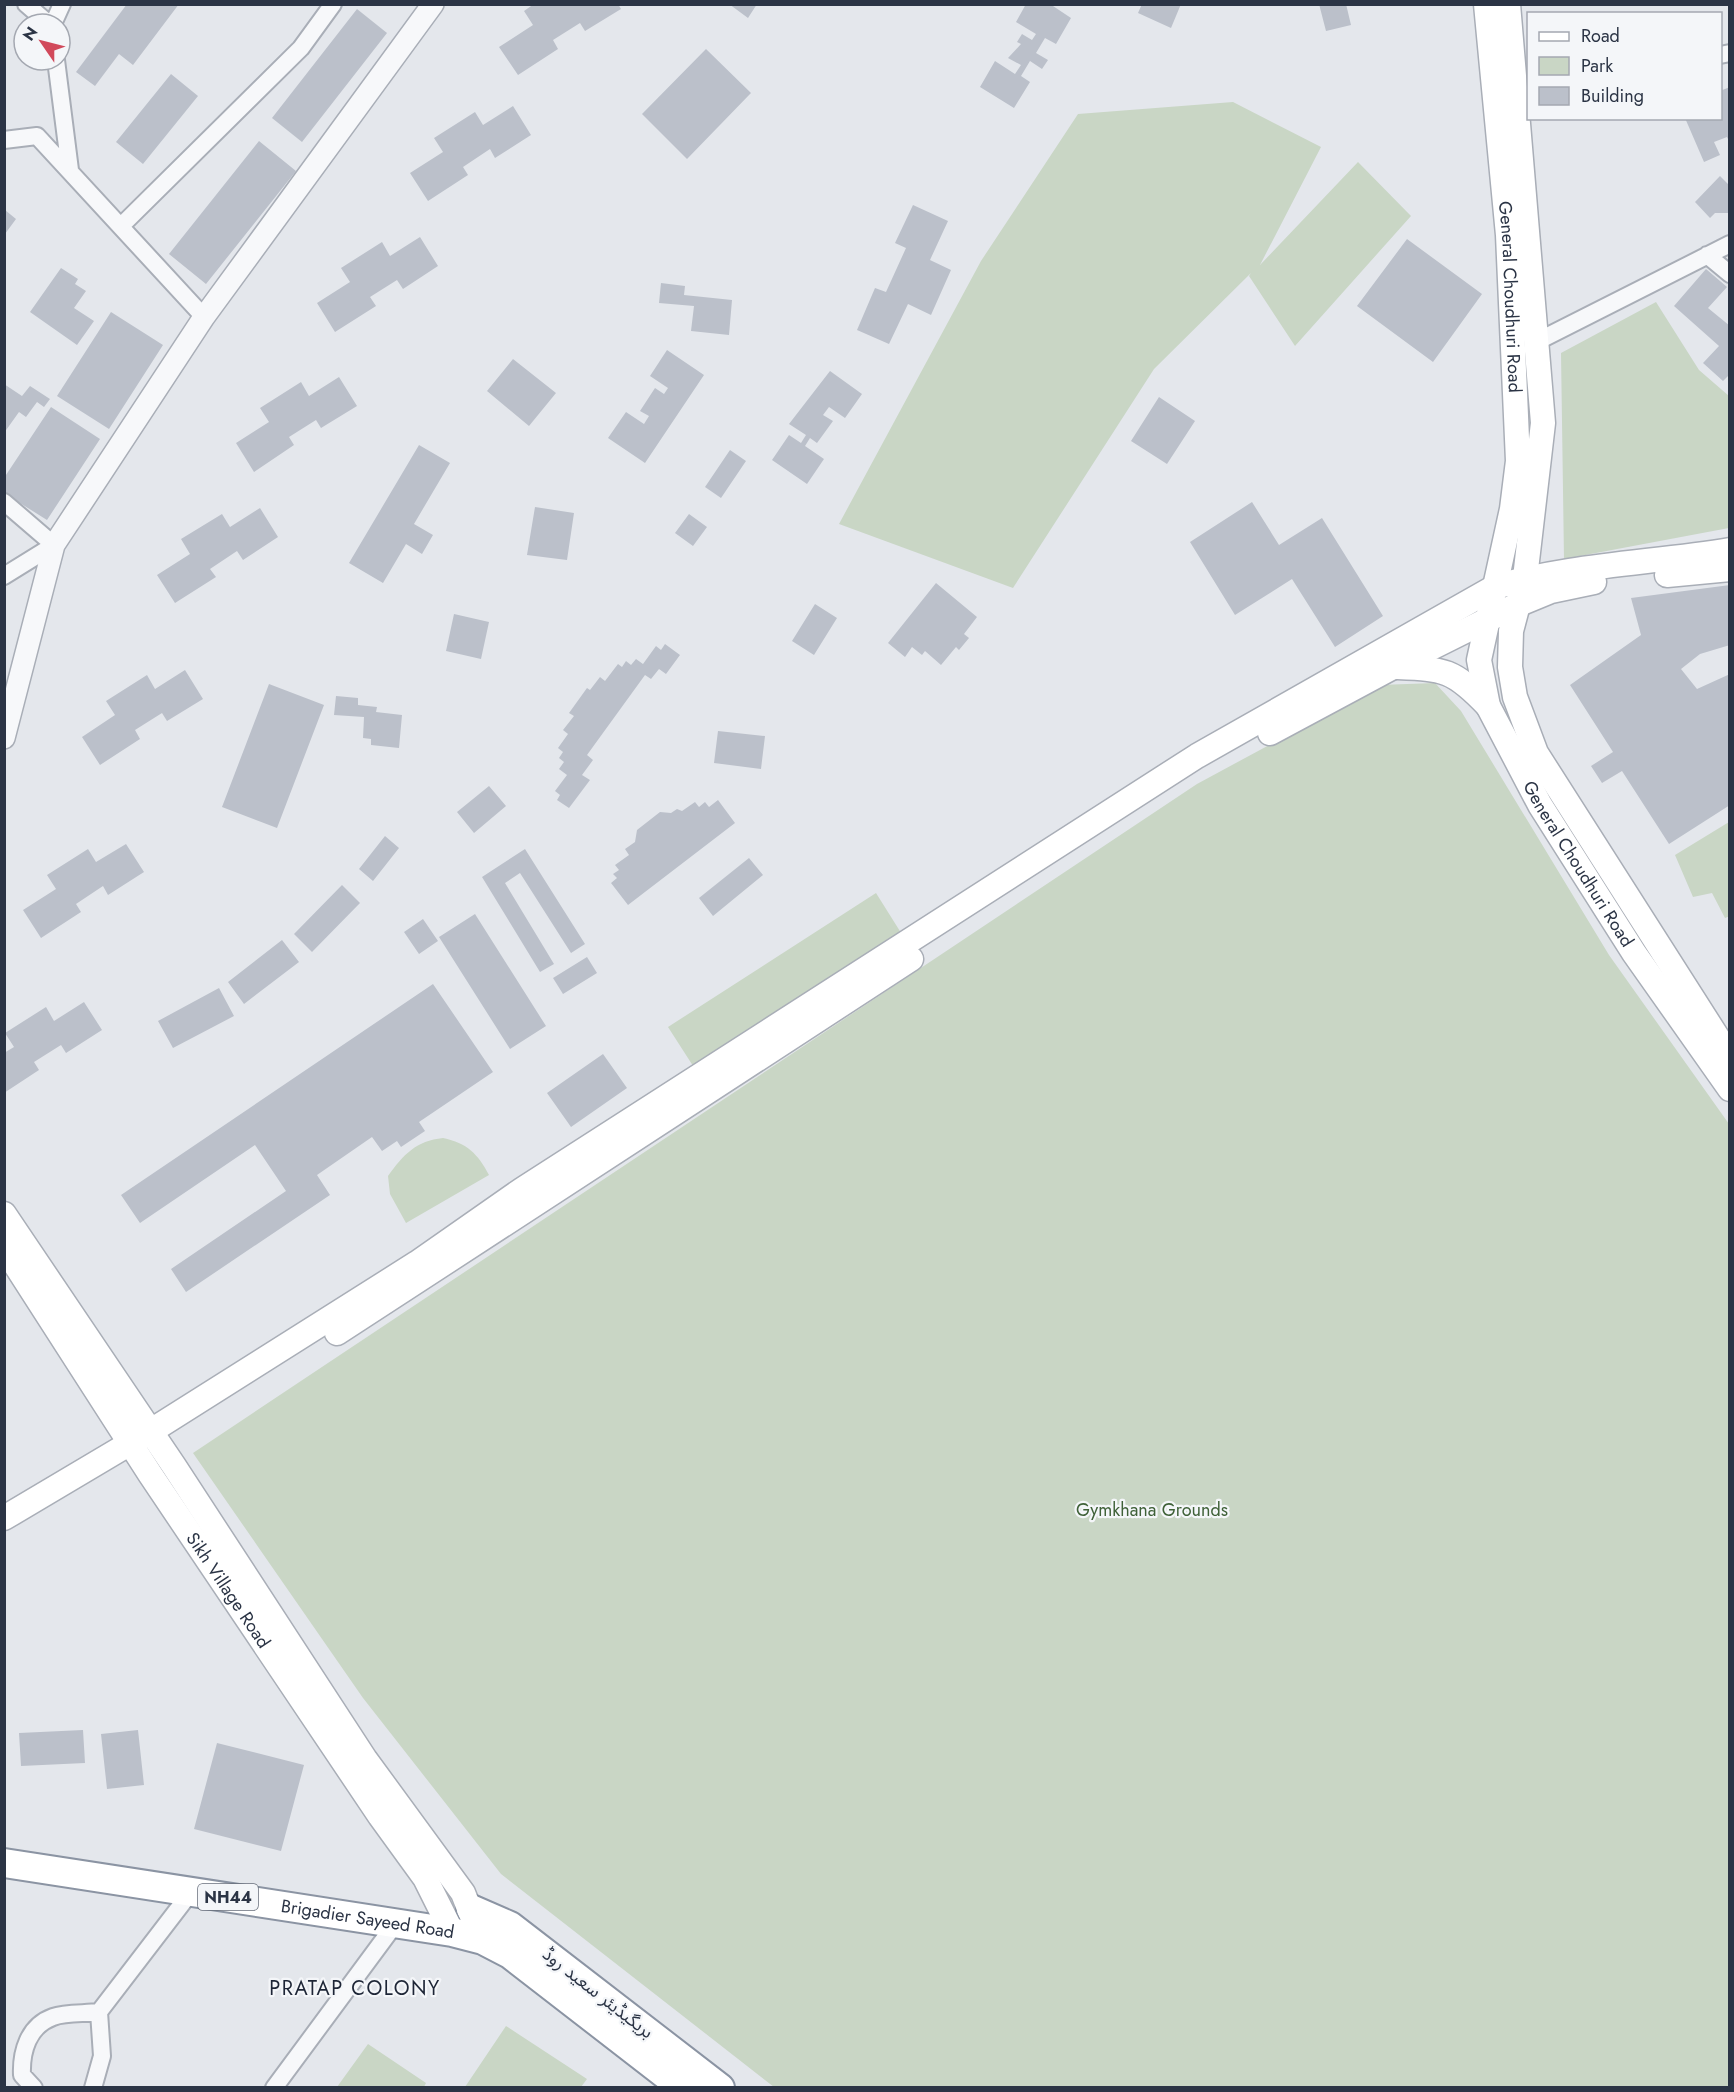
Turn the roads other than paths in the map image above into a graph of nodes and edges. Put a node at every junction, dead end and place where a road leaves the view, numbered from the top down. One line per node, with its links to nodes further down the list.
1 (333, 4): 9 (street)
2 (433, 4): 13 (street)
3 (1486, 4): 23 (main road, General Choudhuri Road)
4 (1508, 4): 6 (main road, General Choudhuri Road)
5 (58, 72): 8 (street)
6 (1522, 92): 14 (main road, General Choudhuri Road)
7 (4, 140): 8 (street)
8 (70, 170): 9 (street)
9 (122, 226): 13 (street)
10 (1730, 244): 11 (street)
11 (1707, 255): 12 (street); 14 (street)
12 (1730, 274)
13 (204, 317): 16 (street)
14 (1536, 342): 17 (main road, General Choudhuri Road)
15 (4, 502): 16 (street)
16 (54, 545): 21 (street); 29 (street)
17 (1529, 545): 20 (main road); 22 (main road, General Choudhuri Road)
18 (1730, 550): 20 (main road)
19 (1730, 568): 24 (main road)
20 (1564, 571): 22 (main road)
21 (4, 576)
22 (1525, 578): 23 (main road); 24 (main road, General Choudhuri Road)
23 (1495, 587): 25 (main road, General Choudhuri Road); 26 (main road)
24 (1518, 606): 25 (main road); 30 (main road, General Choudhuri Road)
25 (1489, 619): 26 (main road); 28 (main road, General Choudhuri Road)
26 (1436, 633): 27 (main road); 34 (main road)
27 (1393, 667): 28 (main road); 34 (main road)
28 (1488, 706): 31 (main road, General Choudhuri Road)
29 (4, 738)
30 (1730, 1057)
31 (1730, 1089)
32 (4, 1214): 34 (main road, Sikh Village Road)
33 (4, 1247): 34 (main road, Sikh Village Road)
34 (143, 1443): 35 (main road); 36 (main road); 39 (main road); 41 (main road, Sikh Village Road)
35 (4, 1518)
36 (4, 1535)
37 (4, 1863): 38 (highway, Brigadier Sayeed Road / NH44)
38 (191, 1892): 40 (highway, Brigadier Sayeed Road / NH44); 43 (street)
39 (471, 1909): 42 (main road); 48 (highway, بریگیڈیئر سعید روڈ)
40 (396, 1923): 41 (highway, Brigadier Sayeed Road / NH44); 46 (street)
41 (452, 1932): 42 (highway, Brigadier Sayeed Road / NH44)
42 (481, 1940): 47 (highway, Brigadier Sayeed Road / NH44)
43 (99, 2012): 44 (street); 45 (street)
44 (34, 2088)
45 (93, 2088)
46 (274, 2088)
47 (683, 2088)
48 (720, 2088)

